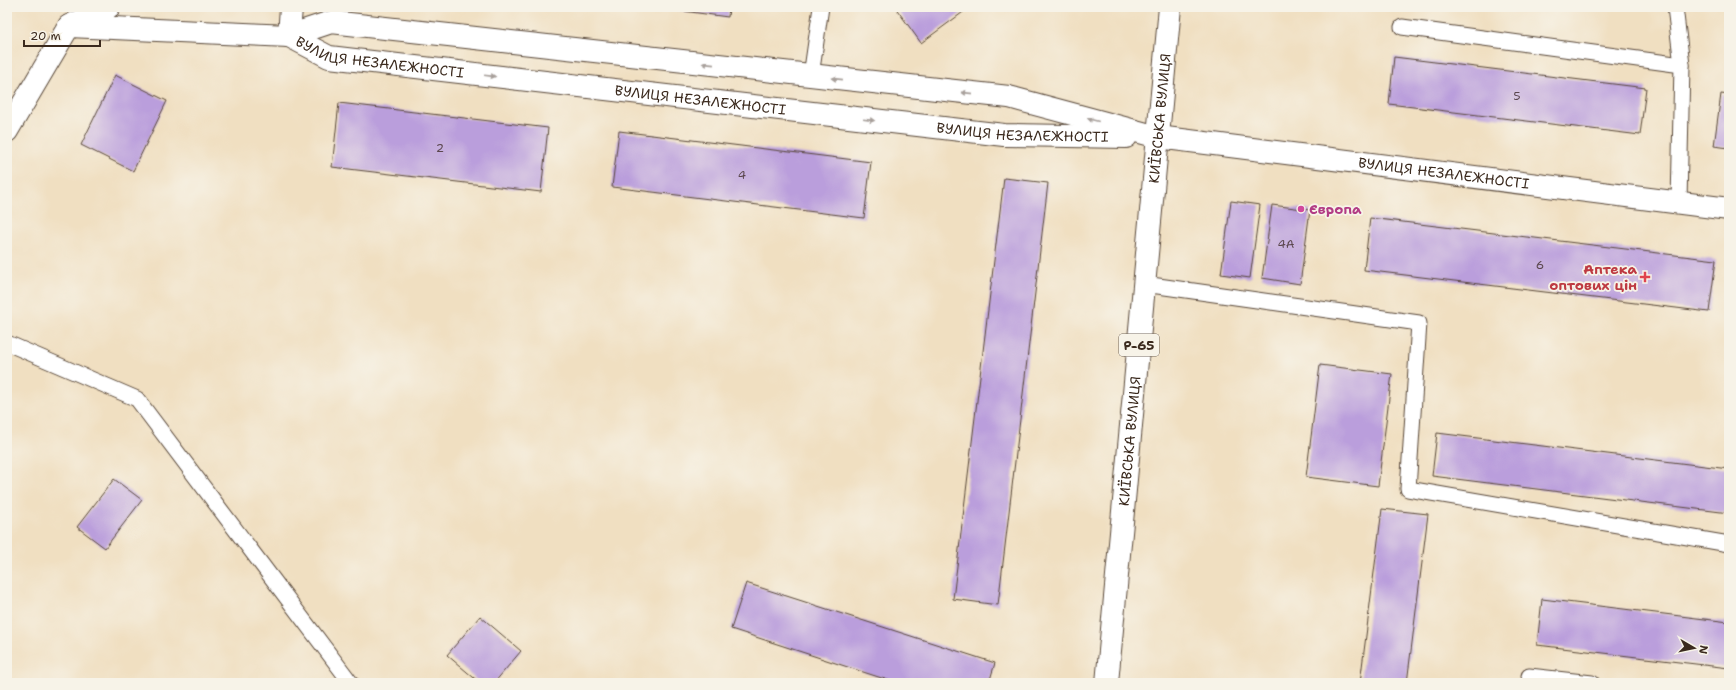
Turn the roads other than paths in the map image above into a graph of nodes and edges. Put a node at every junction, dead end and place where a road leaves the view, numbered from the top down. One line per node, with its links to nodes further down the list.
1 (109, 7): 6 (street)
2 (291, 7): 8 (street)
3 (821, 7): 10 (lane)
4 (1170, 7): 12 (street, КИЇВСЬКА ВУЛИЦЯ / Р-65)
5 (1675, 7): 9 (lane)
6 (69, 26): 8 (street); 11 (street)
7 (1402, 27): 9 (lane)
8 (289, 36): 10 (street, ВУЛИЦЯ НЕЗАЛЕЖНОСТІ, one-way to 8); 12 (street, ВУЛИЦЯ НЕЗАЛЕЖНОСТІ, one-way to 12)
9 (1682, 65): 13 (lane)
10 (810, 76): 12 (street, ВУЛИЦЯ НЕЗАЛЕЖНОСТІ, one-way to 10)
11 (7, 131)
12 (1158, 137): 13 (street, ВУЛИЦЯ НЕЗАЛЕЖНОСТІ); 15 (street, КИЇВСЬКА ВУЛИЦЯ / Р-65)
13 (1679, 202): 14 (street, ВУЛИЦЯ НЕЗАЛЕЖНОСТІ)
14 (1729, 209)
15 (1144, 284): 17 (lane); 20 (street, КИЇВСЬКА ВУЛИЦЯ / Р-65)
16 (7, 343): 19 (lane)
17 (1729, 544)
18 (1529, 676): 21 (lane)
19 (351, 683)
20 (1107, 683)
21 (1592, 683)

